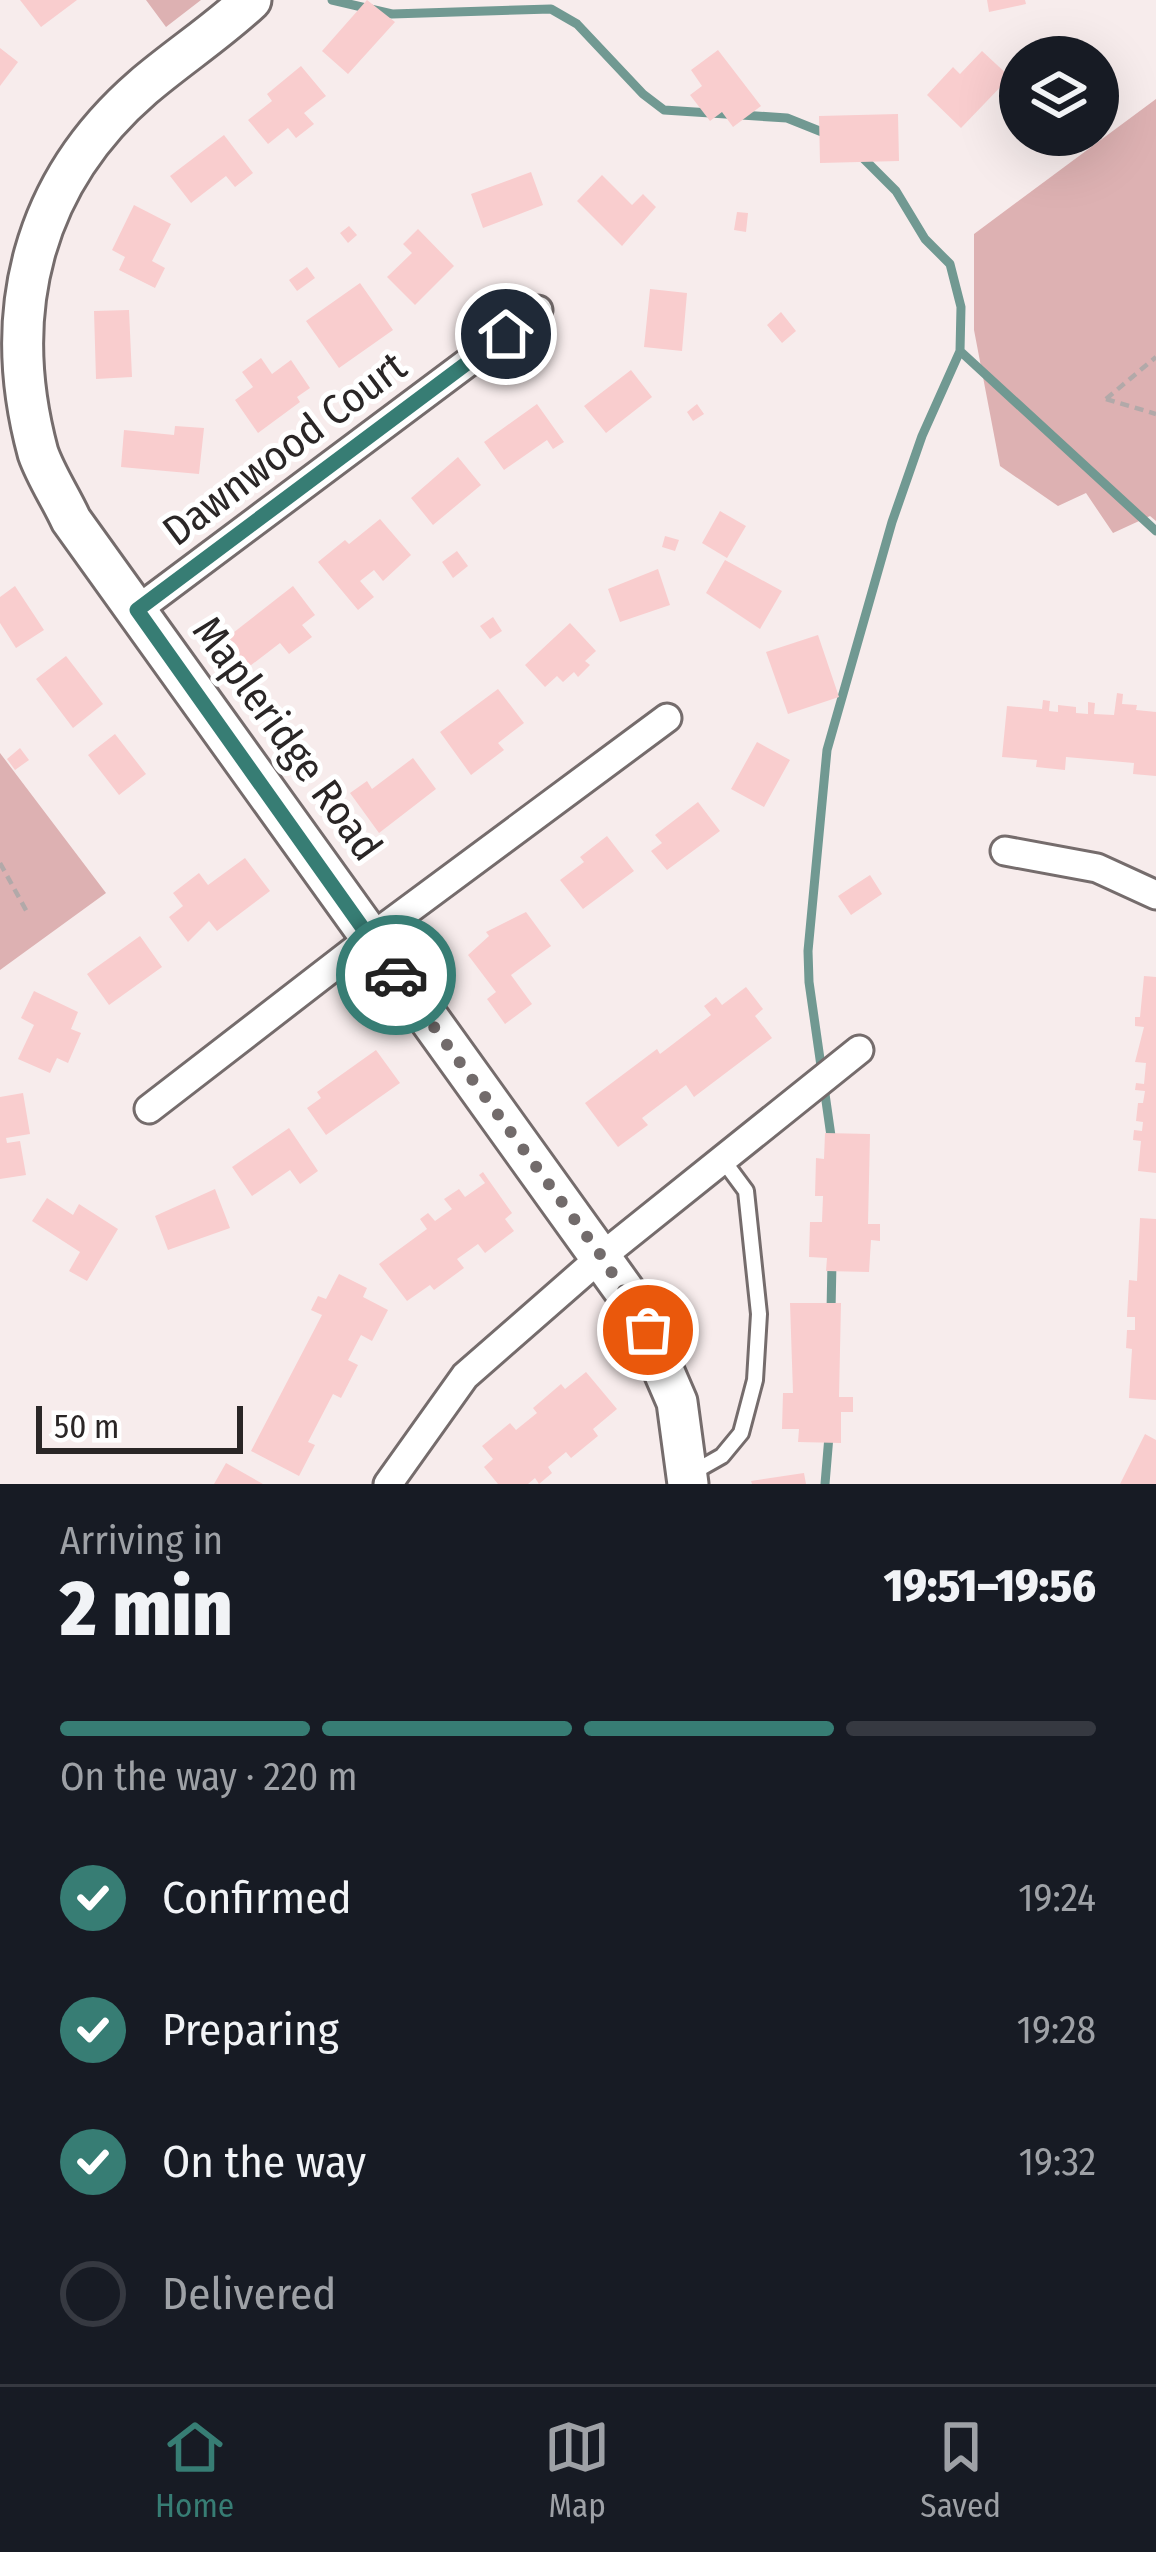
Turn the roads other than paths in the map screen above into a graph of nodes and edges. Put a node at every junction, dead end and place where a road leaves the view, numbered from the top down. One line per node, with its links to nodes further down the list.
1 (251, 0): 2 (street, Mapleridge Road)
2 (9, 305): 4 (street, Mapleridge Road)
3 (538, 310): 4 (street, Dawnwood Court)
4 (137, 610): 8 (street, Mapleridge Road)
5 (667, 718): 8 (street)
6 (1005, 851): 7 (street)
7 (1156, 895)
8 (369, 939): 10 (street); 12 (street, Mapleridge Road)
9 (859, 1050): 11 (street)
10 (149, 1109)
11 (723, 1160): 12 (street); 13 (lane)
12 (602, 1257): 13 (street, Mapleridge Road); 14 (street)
13 (688, 1480)
14 (388, 1484)

